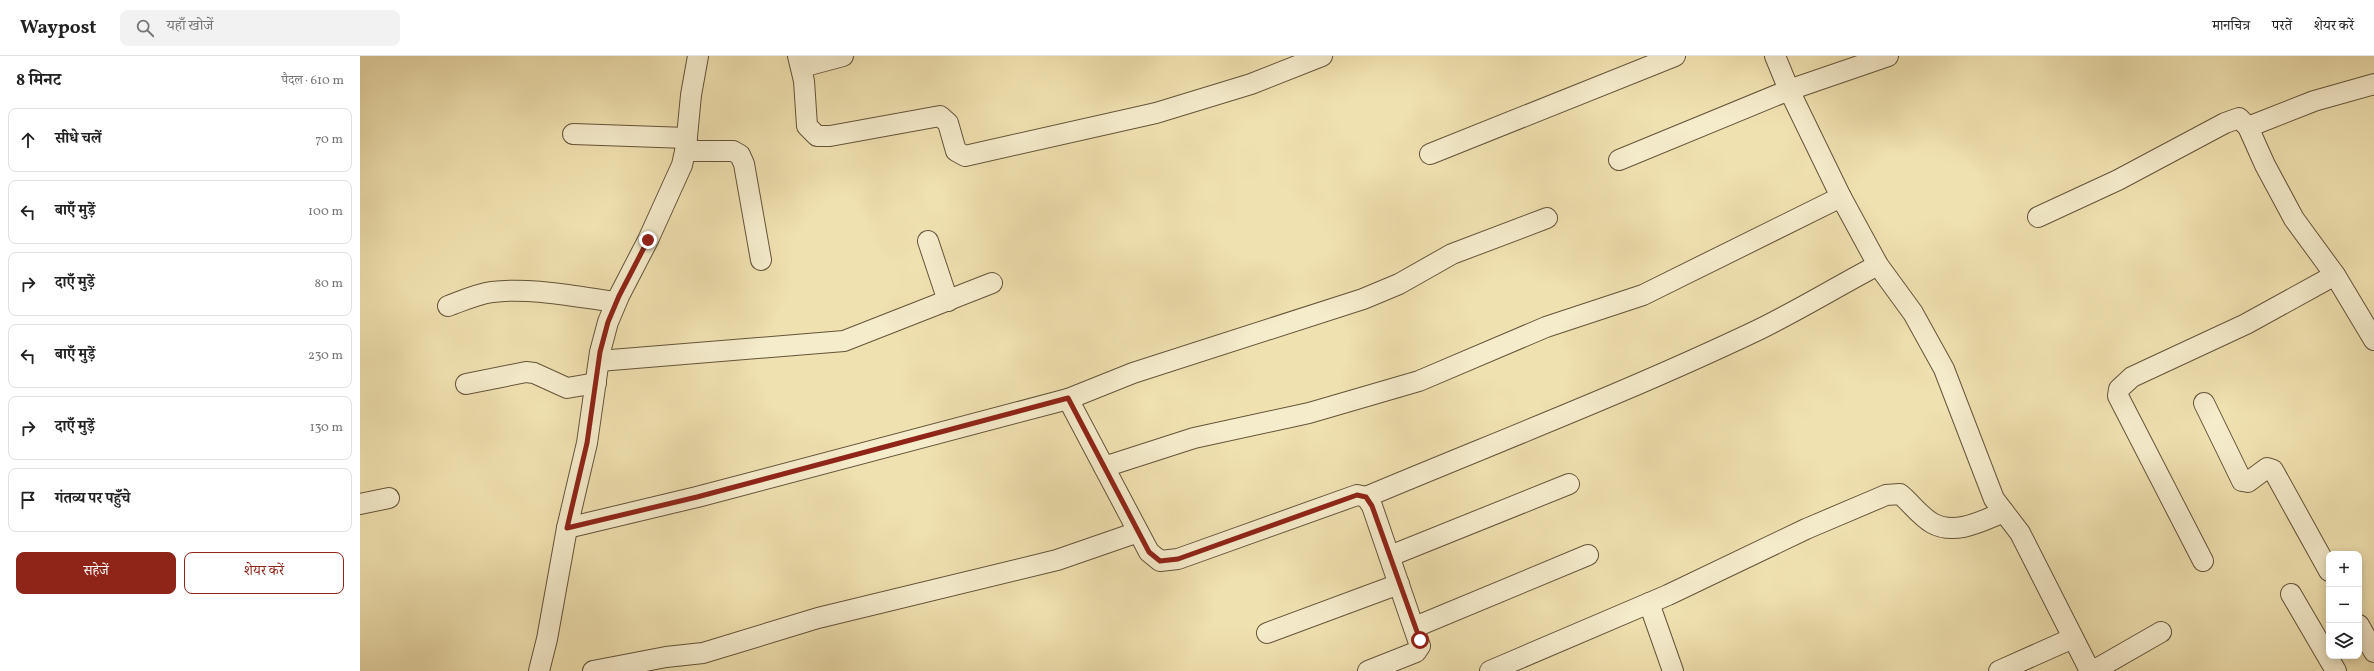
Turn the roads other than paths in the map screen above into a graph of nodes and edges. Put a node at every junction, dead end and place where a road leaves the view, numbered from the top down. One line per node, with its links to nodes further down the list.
1 (698, 56): 12 (street)
2 (843, 56): 7 (street)
3 (1322, 56): 7 (street)
4 (1675, 56): 13 (street)
5 (1775, 56): 9 (street)
6 (1888, 56): 9 (street)
7 (800, 62)
8 (2374, 84): 10 (street)
9 (1789, 90): 14 (street); 15 (street)
10 (2248, 127): 16 (street); 21 (street)
11 (573, 134): 12 (street)
12 (686, 145): 19 (street); 24 (street)
13 (1430, 154)
14 (1619, 160)
15 (1841, 197): 20 (street); 32 (street)
16 (2038, 217)
17 (1546, 218): 30 (street)
18 (928, 241): 23 (street)
19 (761, 260)
20 (1878, 265): 34 (street); 37 (street)
21 (2335, 275): 26 (street); 42 (street)
22 (992, 283): 23 (street)
23 (948, 301): 27 (street)
24 (616, 302): 25 (street); 27 (street)
25 (448, 306)
26 (2374, 340)
27 (599, 361): 28 (street)
28 (596, 383): 29 (street); 38 (street)
29 (466, 384)
30 (1068, 398): 32 (street); 38 (street)
31 (2204, 403): 43 (street)
32 (1104, 467): 39 (street)
33 (1569, 484): 41 (street)
34 (1366, 497): 39 (street); 41 (street)
35 (389, 498): 36 (street)
36 (360, 504)
37 (2004, 512): 46 (street); 51 (street)
38 (567, 528): 53 (street)
39 (1138, 532): 54 (street)
40 (1588, 555): 47 (street)
41 (1390, 556): 44 (street)
42 (2203, 561)
43 (2326, 566)
44 (1399, 584): 47 (street); 50 (street)
45 (2291, 594): 61 (street)
46 (1650, 603): 56 (street); 57 (street)
47 (1415, 627): 55 (street)
48 (2362, 630): 52 (street)
49 (2161, 632): 60 (street)
50 (1267, 633)
51 (2073, 638): 58 (street); 59 (street)
52 (2374, 652)
53 (539, 671)
54 (593, 671)
55 (1368, 671)
56 (1490, 671)
57 (1672, 671)
58 (1999, 671)
59 (2090, 671)
60 (2093, 671)
61 (2336, 671)

